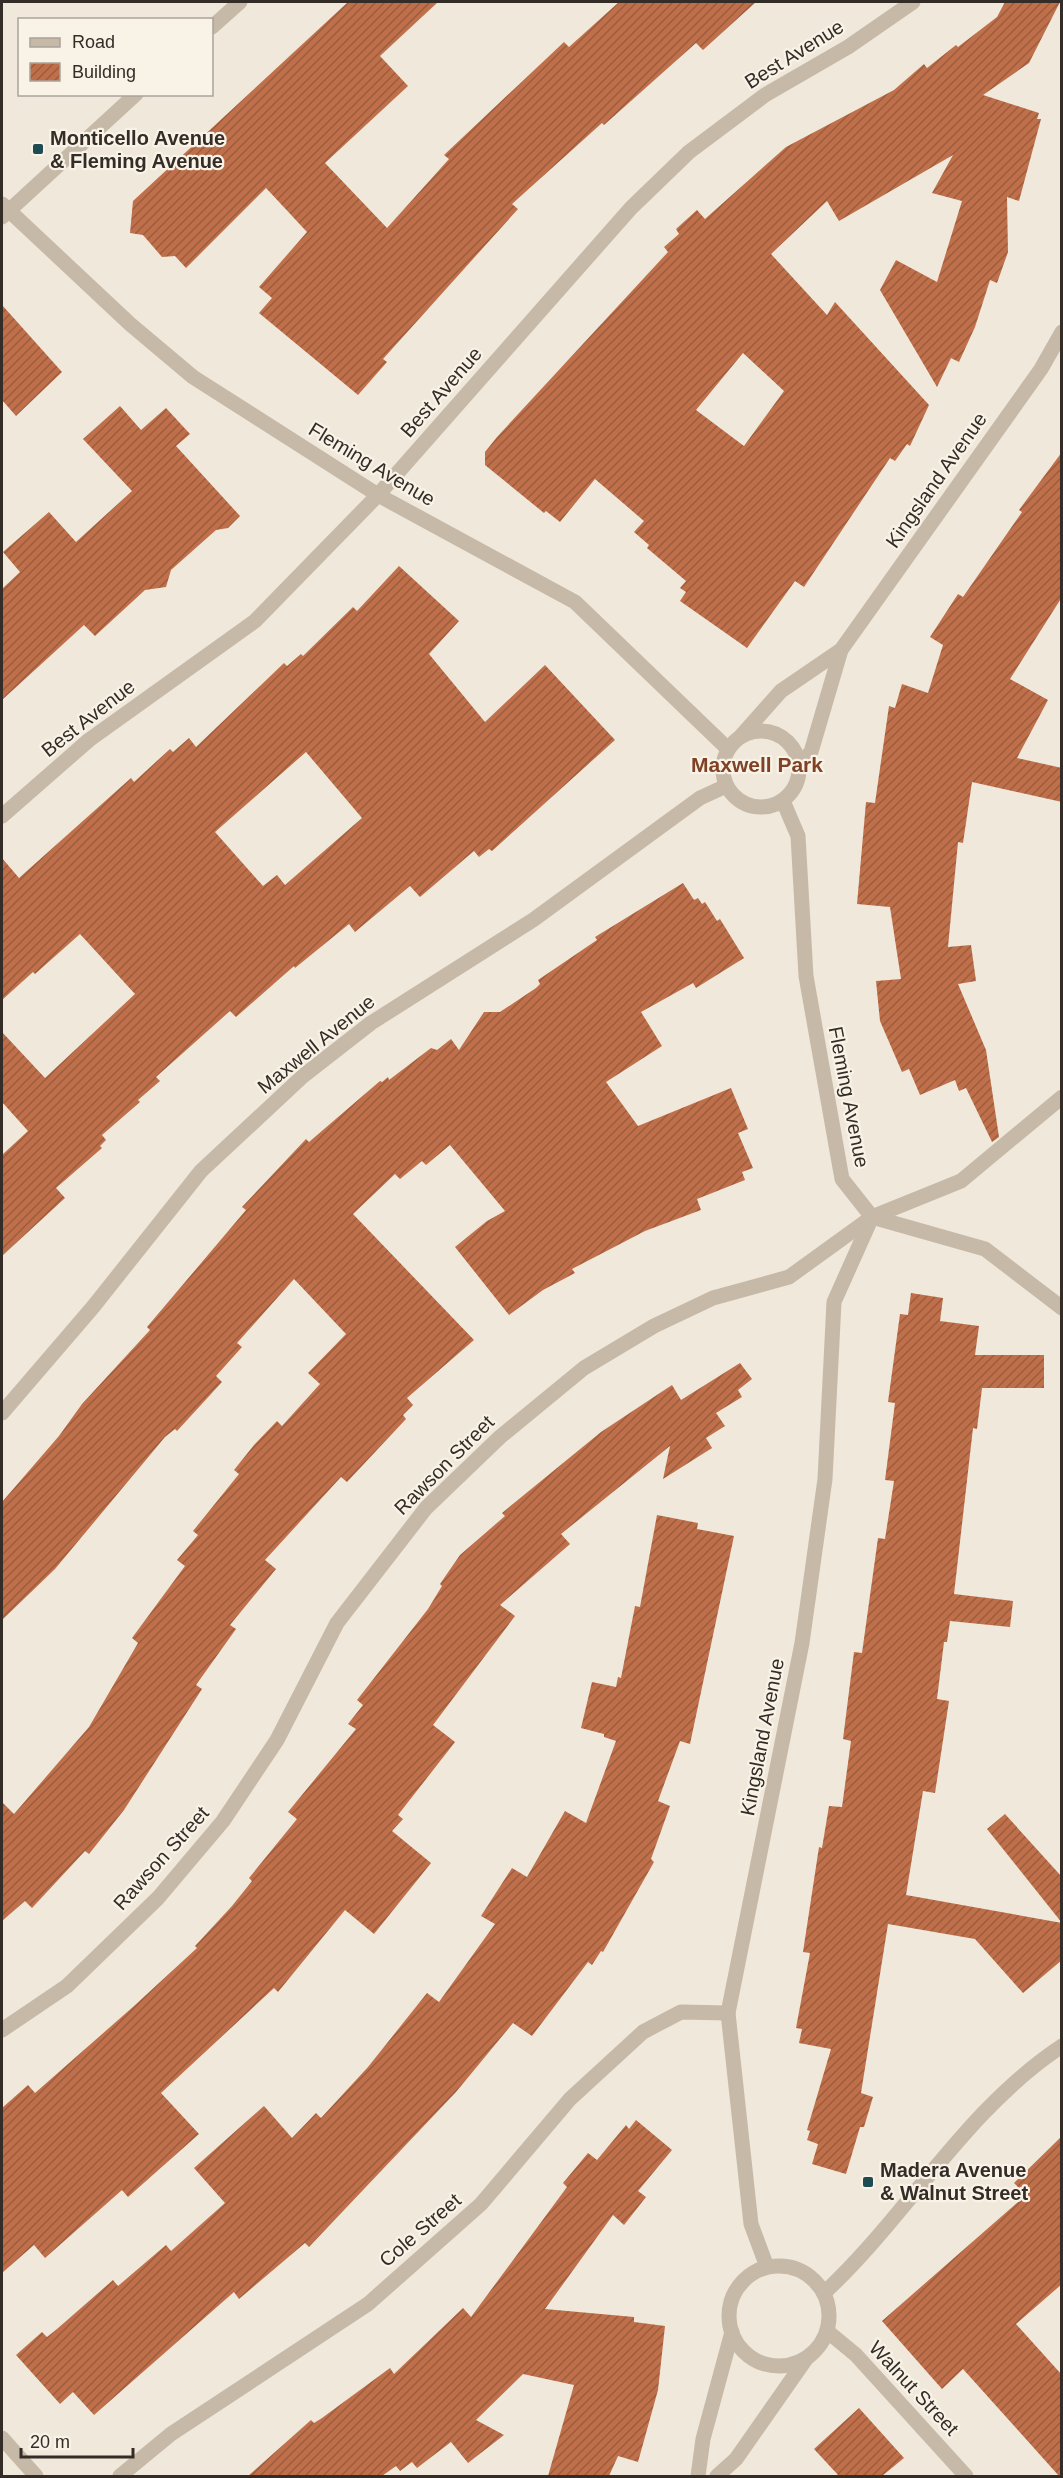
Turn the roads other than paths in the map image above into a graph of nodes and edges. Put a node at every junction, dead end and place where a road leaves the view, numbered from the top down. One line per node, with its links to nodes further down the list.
1 (240, 2): 3 (street)
2 (913, 2): 7 (street, Best Avenue)
3 (213, 26)
4 (134, 96): 5 (street)
5 (4, 211): 7 (street, Fleming Avenue)
6 (1062, 332): 8 (street, Kingsland Avenue)
7 (378, 495): 10 (street, Fleming Avenue); 14 (street, Best Avenue)
8 (841, 650): 9 (street, Kingsland Avenue); 11 (street, Kingsland Avenue)
9 (741, 736): 10 (street); 11 (street)
10 (728, 749): 12 (street)
11 (799, 765): 13 (street)
12 (726, 786): 13 (street); 18 (street, Maxwell Avenue)
13 (783, 801): 16 (street, Fleming Avenue)
14 (2, 816)
15 (1062, 1097): 16 (street, Rawson Street)
16 (872, 1216): 17 (street); 19 (street, Kingsland Avenue); 20 (street, Rawson Street)
17 (1062, 1308)
18 (2, 1413)
19 (728, 2013): 22 (street, Kingsland Avenue); 29 (street, Cole Street)
20 (2, 2030)
21 (1062, 2046): 23 (street)
22 (767, 2267): 23 (street); 25 (street)
23 (824, 2293): 24 (street)
24 (827, 2331): 26 (street); 32 (street, Walnut Street)
25 (732, 2332): 26 (street); 30 (street)
26 (806, 2359): 31 (street)
27 (2, 2438): 28 (street)
28 (36, 2476)
29 (120, 2476)
30 (698, 2476)
31 (717, 2476)
32 (966, 2476)

